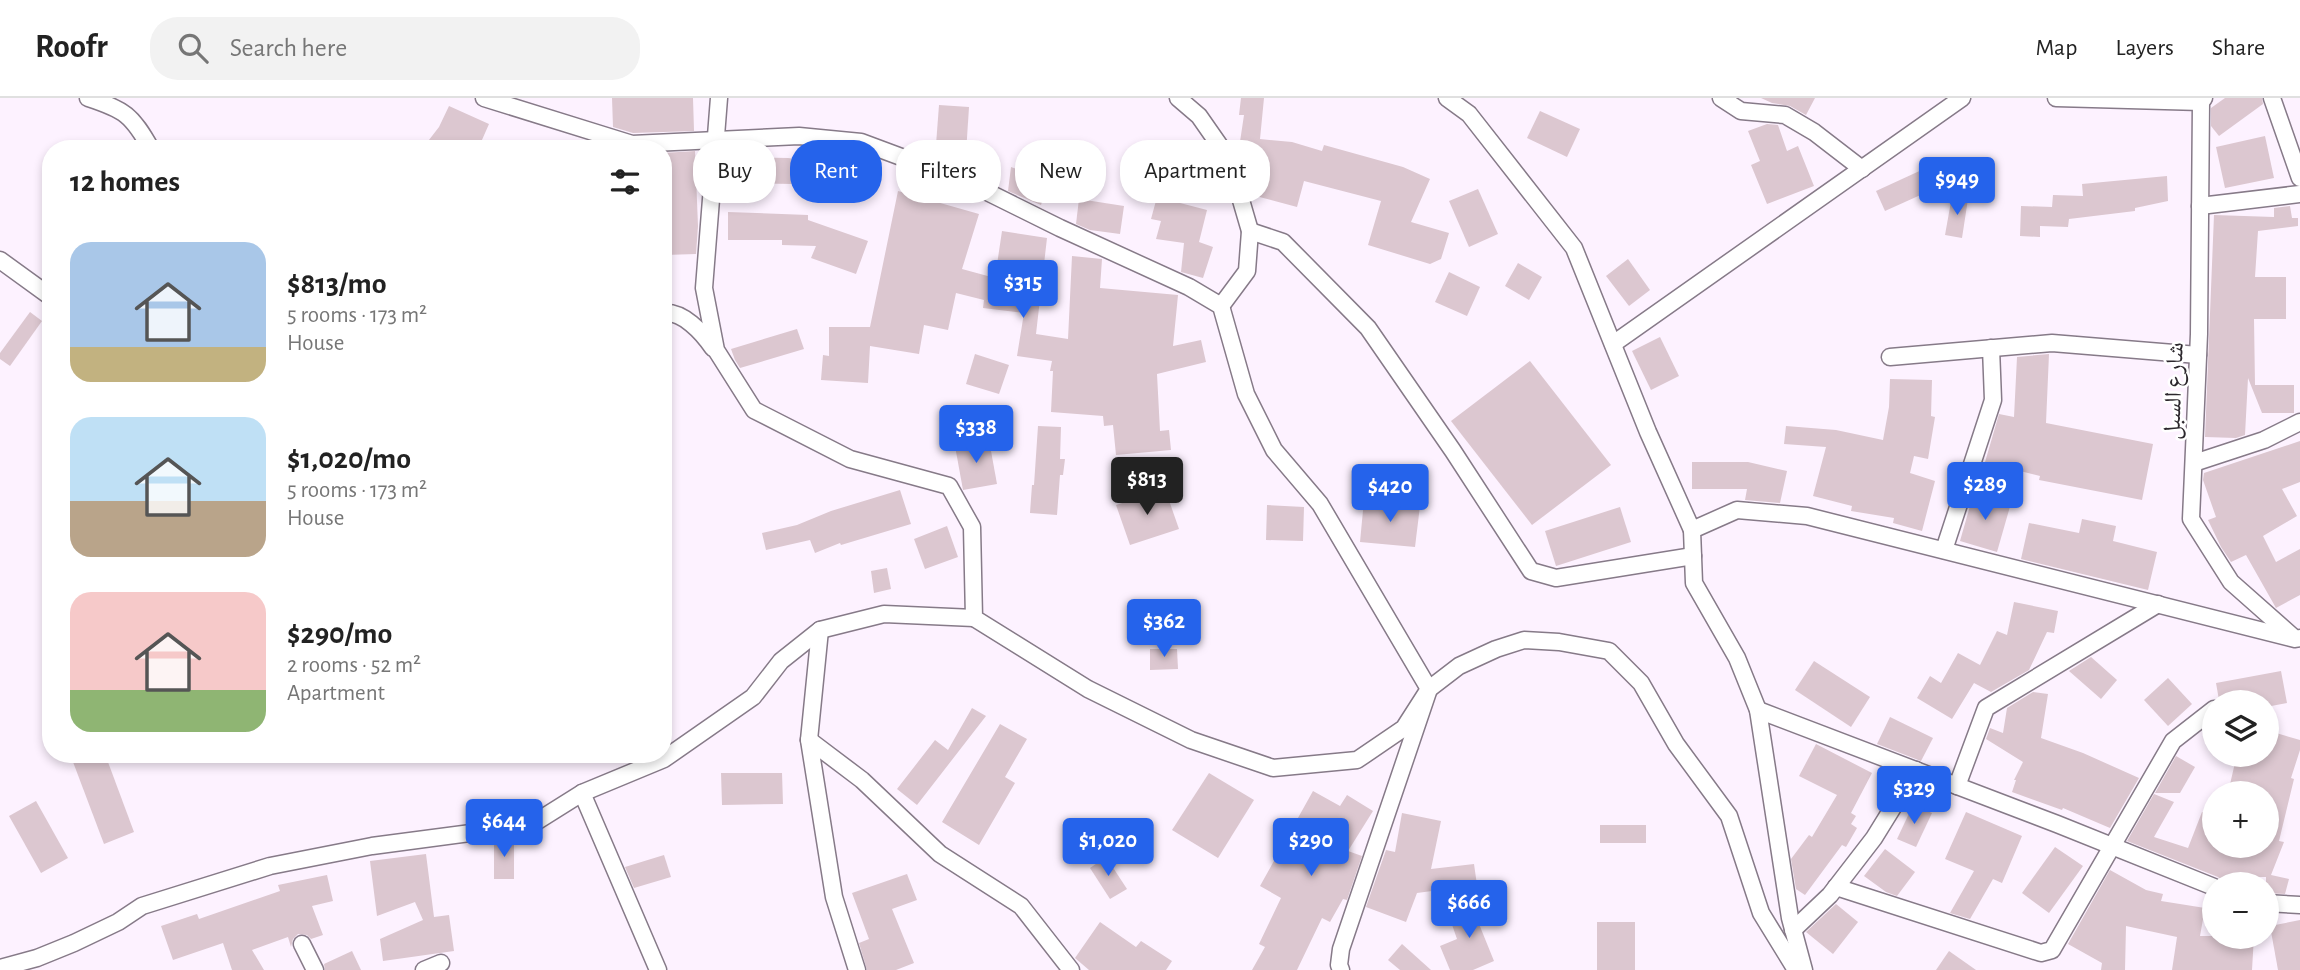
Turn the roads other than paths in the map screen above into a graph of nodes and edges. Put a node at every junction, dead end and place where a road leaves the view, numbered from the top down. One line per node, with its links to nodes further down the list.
1 (88, 98): 11 (street)
2 (484, 98): 12 (street)
3 (719, 98): 13 (street)
4 (1178, 98): 22 (street)
5 (1447, 98): 27 (street)
6 (1721, 98): 17 (street)
7 (1962, 98): 17 (street)
8 (2056, 98): 10 (street)
9 (2272, 98): 18 (street)
10 (2202, 100): 21 (street, شارع السبل)
11 (146, 140)
12 (619, 140)
13 (716, 140)
14 (733, 140): 25 (street)
15 (693, 142): 16 (street)
16 (672, 143)
17 (1862, 169): 27 (street)
18 (2300, 178)
19 (2300, 194): 21 (street)
20 (711, 203): 31 (street)
21 (2200, 206): 29 (street, شارع السبل)
22 (1250, 231): 25 (street); 36 (street)
23 (0, 260): 24 (street)
24 (42, 290)
25 (1221, 306): 41 (street)
26 (672, 312): 31 (street)
27 (1613, 344): 34 (street)
28 (1991, 348): 29 (street); 30 (street); 35 (street)
29 (2198, 355): 33 (street, شارع السبل)
30 (1889, 357)
31 (754, 411): 38 (street)
32 (2300, 422): 33 (street)
33 (2194, 463): 40 (street, شارع السبل)
34 (1692, 530): 35 (street); 36 (street)
35 (1944, 550): 37 (street)
36 (1693, 556): 42 (street)
37 (2158, 604): 40 (street); 48 (street)
38 (974, 618): 39 (street); 41 (street)
39 (820, 630): 44 (street); 45 (street)
40 (2298, 641)
41 (1429, 689): 64 (street); 65 (street)
42 (1758, 710): 47 (street); 55 (street)
43 (2202, 718): 50 (street)
44 (809, 740): 62 (street); 63 (street)
45 (672, 754)
46 (654, 763): 49 (street)
47 (1916, 770): 48 (street); 52 (street)
48 (1957, 786): 50 (street)
49 (582, 793): 58 (street); 61 (street)
50 (2113, 846): 51 (street); 52 (street)
51 (2202, 882)
52 (1836, 887): 55 (street)
53 (2279, 904): 54 (street)
54 (2300, 905)
55 (1793, 930): 66 (street)
56 (302, 944): 59 (street)
57 (441, 963): 60 (street)
58 (0, 968)
59 (315, 970)
60 (424, 970)
61 (658, 970)
62 (857, 970)
63 (1071, 970)
64 (1341, 970)
65 (1796, 970)
66 (1804, 970)

